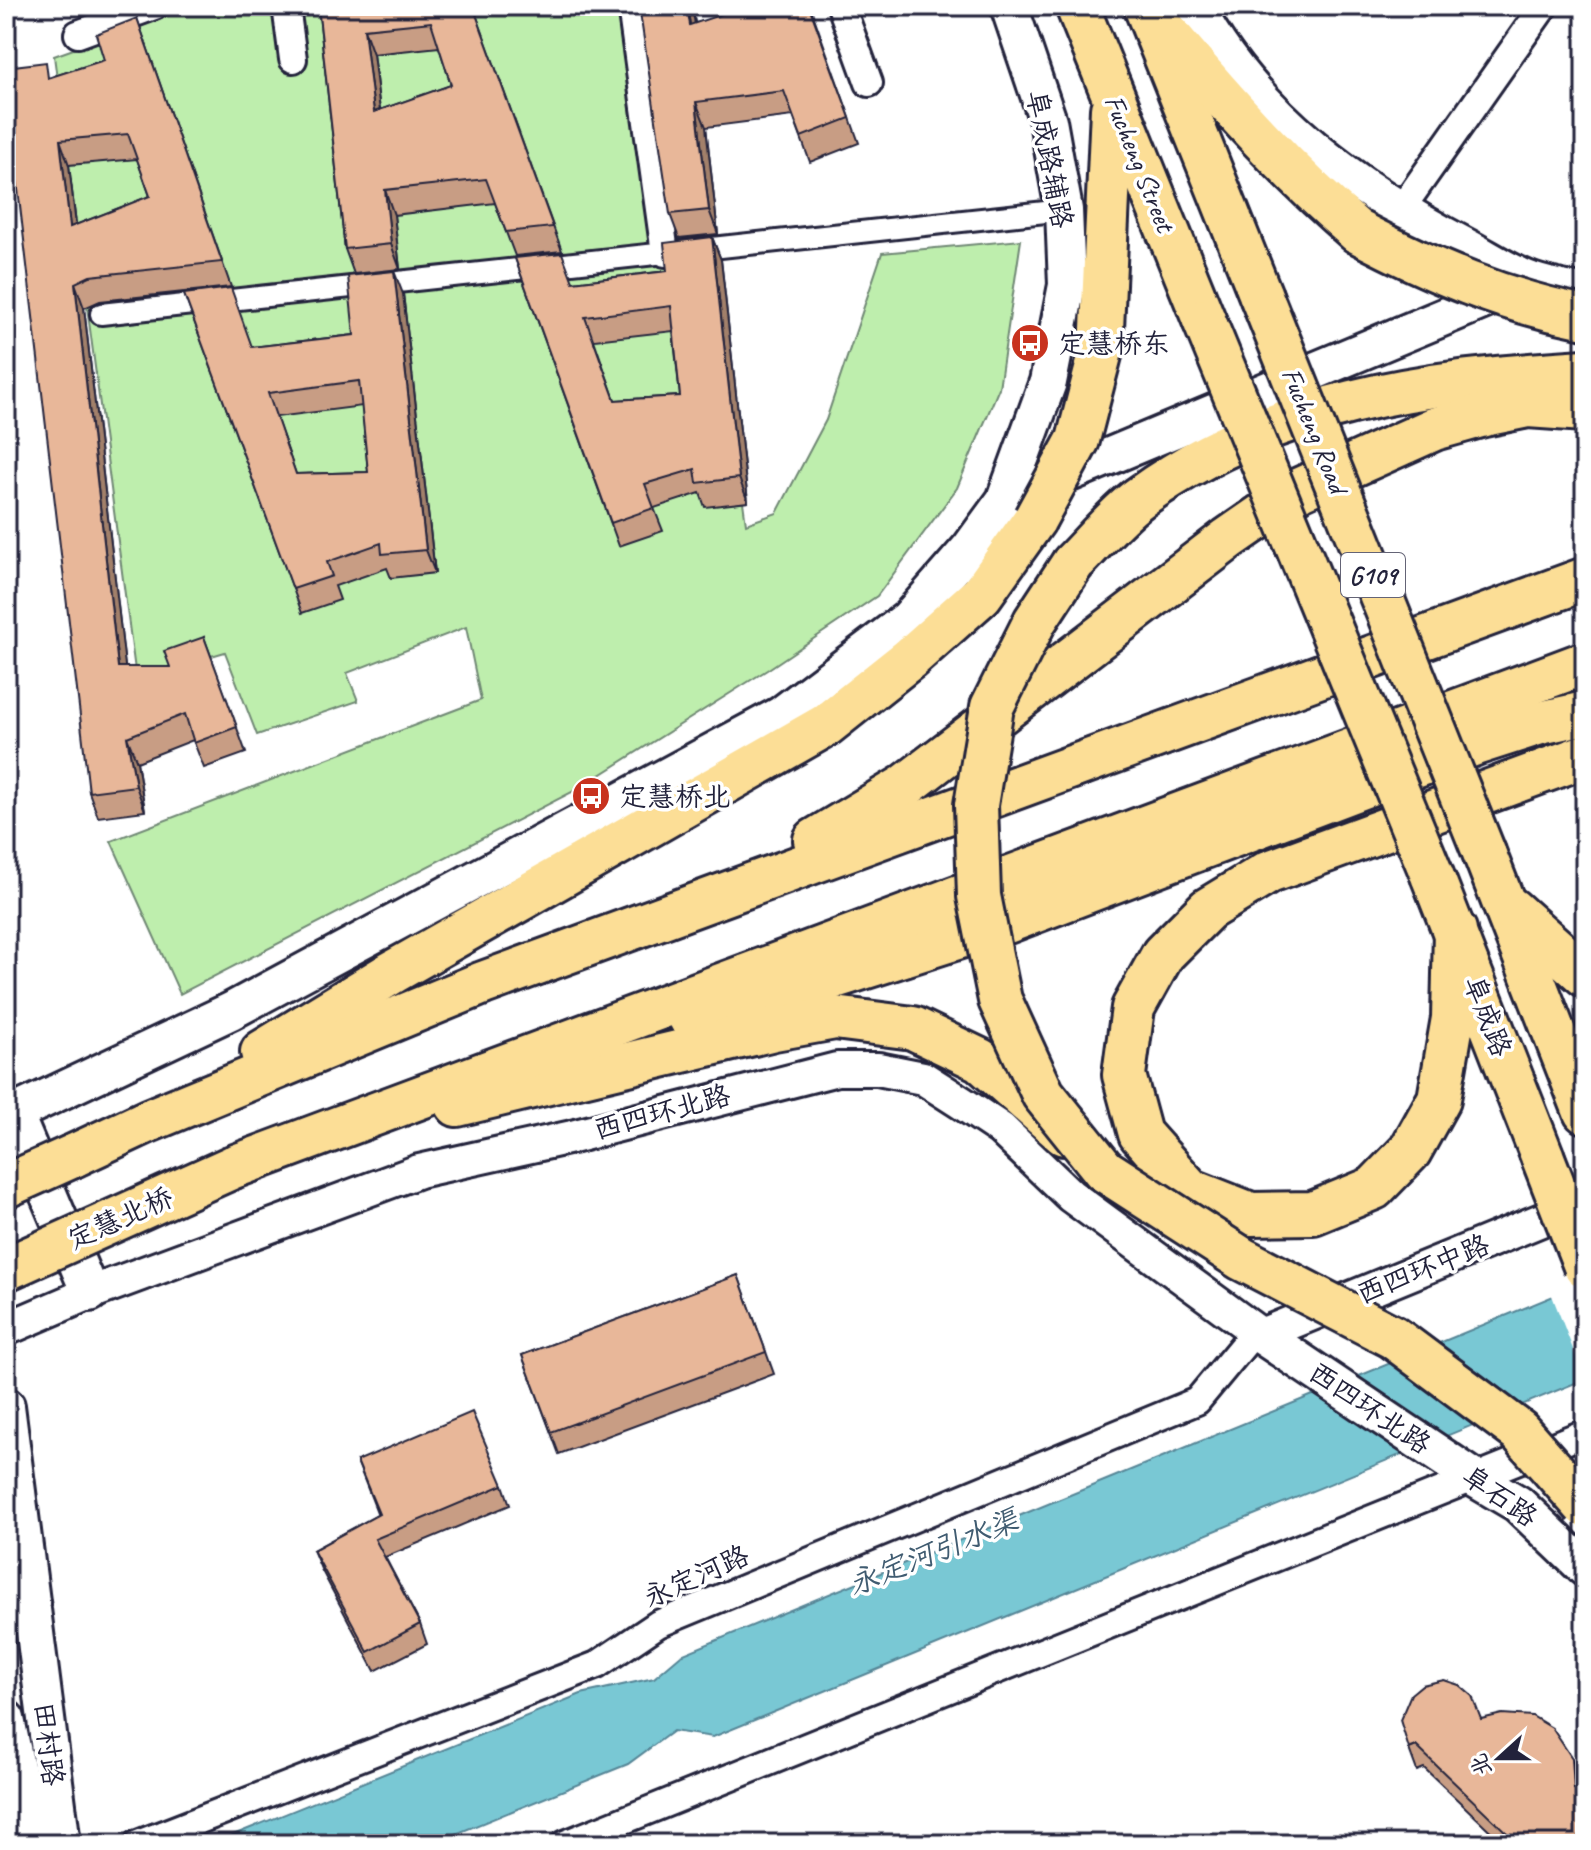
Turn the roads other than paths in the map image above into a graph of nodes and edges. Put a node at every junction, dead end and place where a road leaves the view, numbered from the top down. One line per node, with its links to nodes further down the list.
1 (154, 6): 10 (street)
2 (286, 6): 11 (street)
3 (631, 6): 16 (street)
4 (841, 6): 12 (street)
5 (1009, 6): 14 (main road, 阜成路辅路)
6 (1077, 6): 13 (highway, Fucheng Street / G109)
7 (1145, 6): 20 (highway, bridge); 28 (highway, Fucheng Road / G109, bridge)
8 (1195, 6): 15 (main road)
9 (1544, 6): 15 (street)
10 (78, 34)
11 (293, 59)
12 (869, 83)
13 (1112, 95): 23 (highway, bridge); 29 (highway, Fucheng Street / G109, bridge)
14 (1064, 210): 16 (street); 23 (main road, 阜成路辅路)
15 (1399, 212): 17 (main road)
16 (665, 253): 19 (street)
17 (1530, 281): 18 (main road); 23 (main road)
18 (1585, 294)
19 (101, 314)
20 (1585, 317)
21 (1585, 371): 39 (highway, bridge)
22 (1585, 410): 30 (highway)
23 (1020, 509): 36 (main road); 37 (highway)
24 (1585, 579): 30 (highway)
25 (1585, 663): 34 (highway)
26 (1585, 713): 34 (highway)
27 (1585, 756): 32 (highway)
28 (1485, 855): 31 (highway, 阜成路 / G109)
29 (1432, 875): 32 (highway, 阜成路 / G109)
30 (728, 892): 37 (highway)
31 (1505, 903): 33 (highway); 35 (highway, 阜成路 / G109)
32 (1455, 930): 42 (highway, 阜成路 / G109, bridge)
33 (1585, 975)
34 (559, 1043): 38 (highway)
35 (1585, 1112)
36 (10, 1115): 44 (main road)
37 (148, 1121): 40 (highway, bridge)
38 (292, 1145): 39 (highway, bridge); 43 (highway, 定慧北桥, bridge)
39 (1104, 1170): 50 (highway, bridge)
40 (6, 1186)
41 (1585, 1202): 46 (street, 西四环中路)
42 (1585, 1266)
43 (6, 1269)
44 (90, 1293): 45 (street, 西四环北路); 46 (street, 西四环北路)
45 (6, 1329)
46 (1258, 1333): 49 (main road, 西四环北路); 55 (street, 永定河路)
47 (6, 1406): 54 (main road, 田村路)
48 (1585, 1433): 49 (street)
49 (1460, 1469): 51 (main road, 阜石路); 56 (street)
50 (1585, 1506)
51 (1585, 1568)
52 (6, 1719): 53 (main road, 田村路)
53 (32, 1844)
54 (62, 1844)
55 (138, 1844)
56 (565, 1844)

